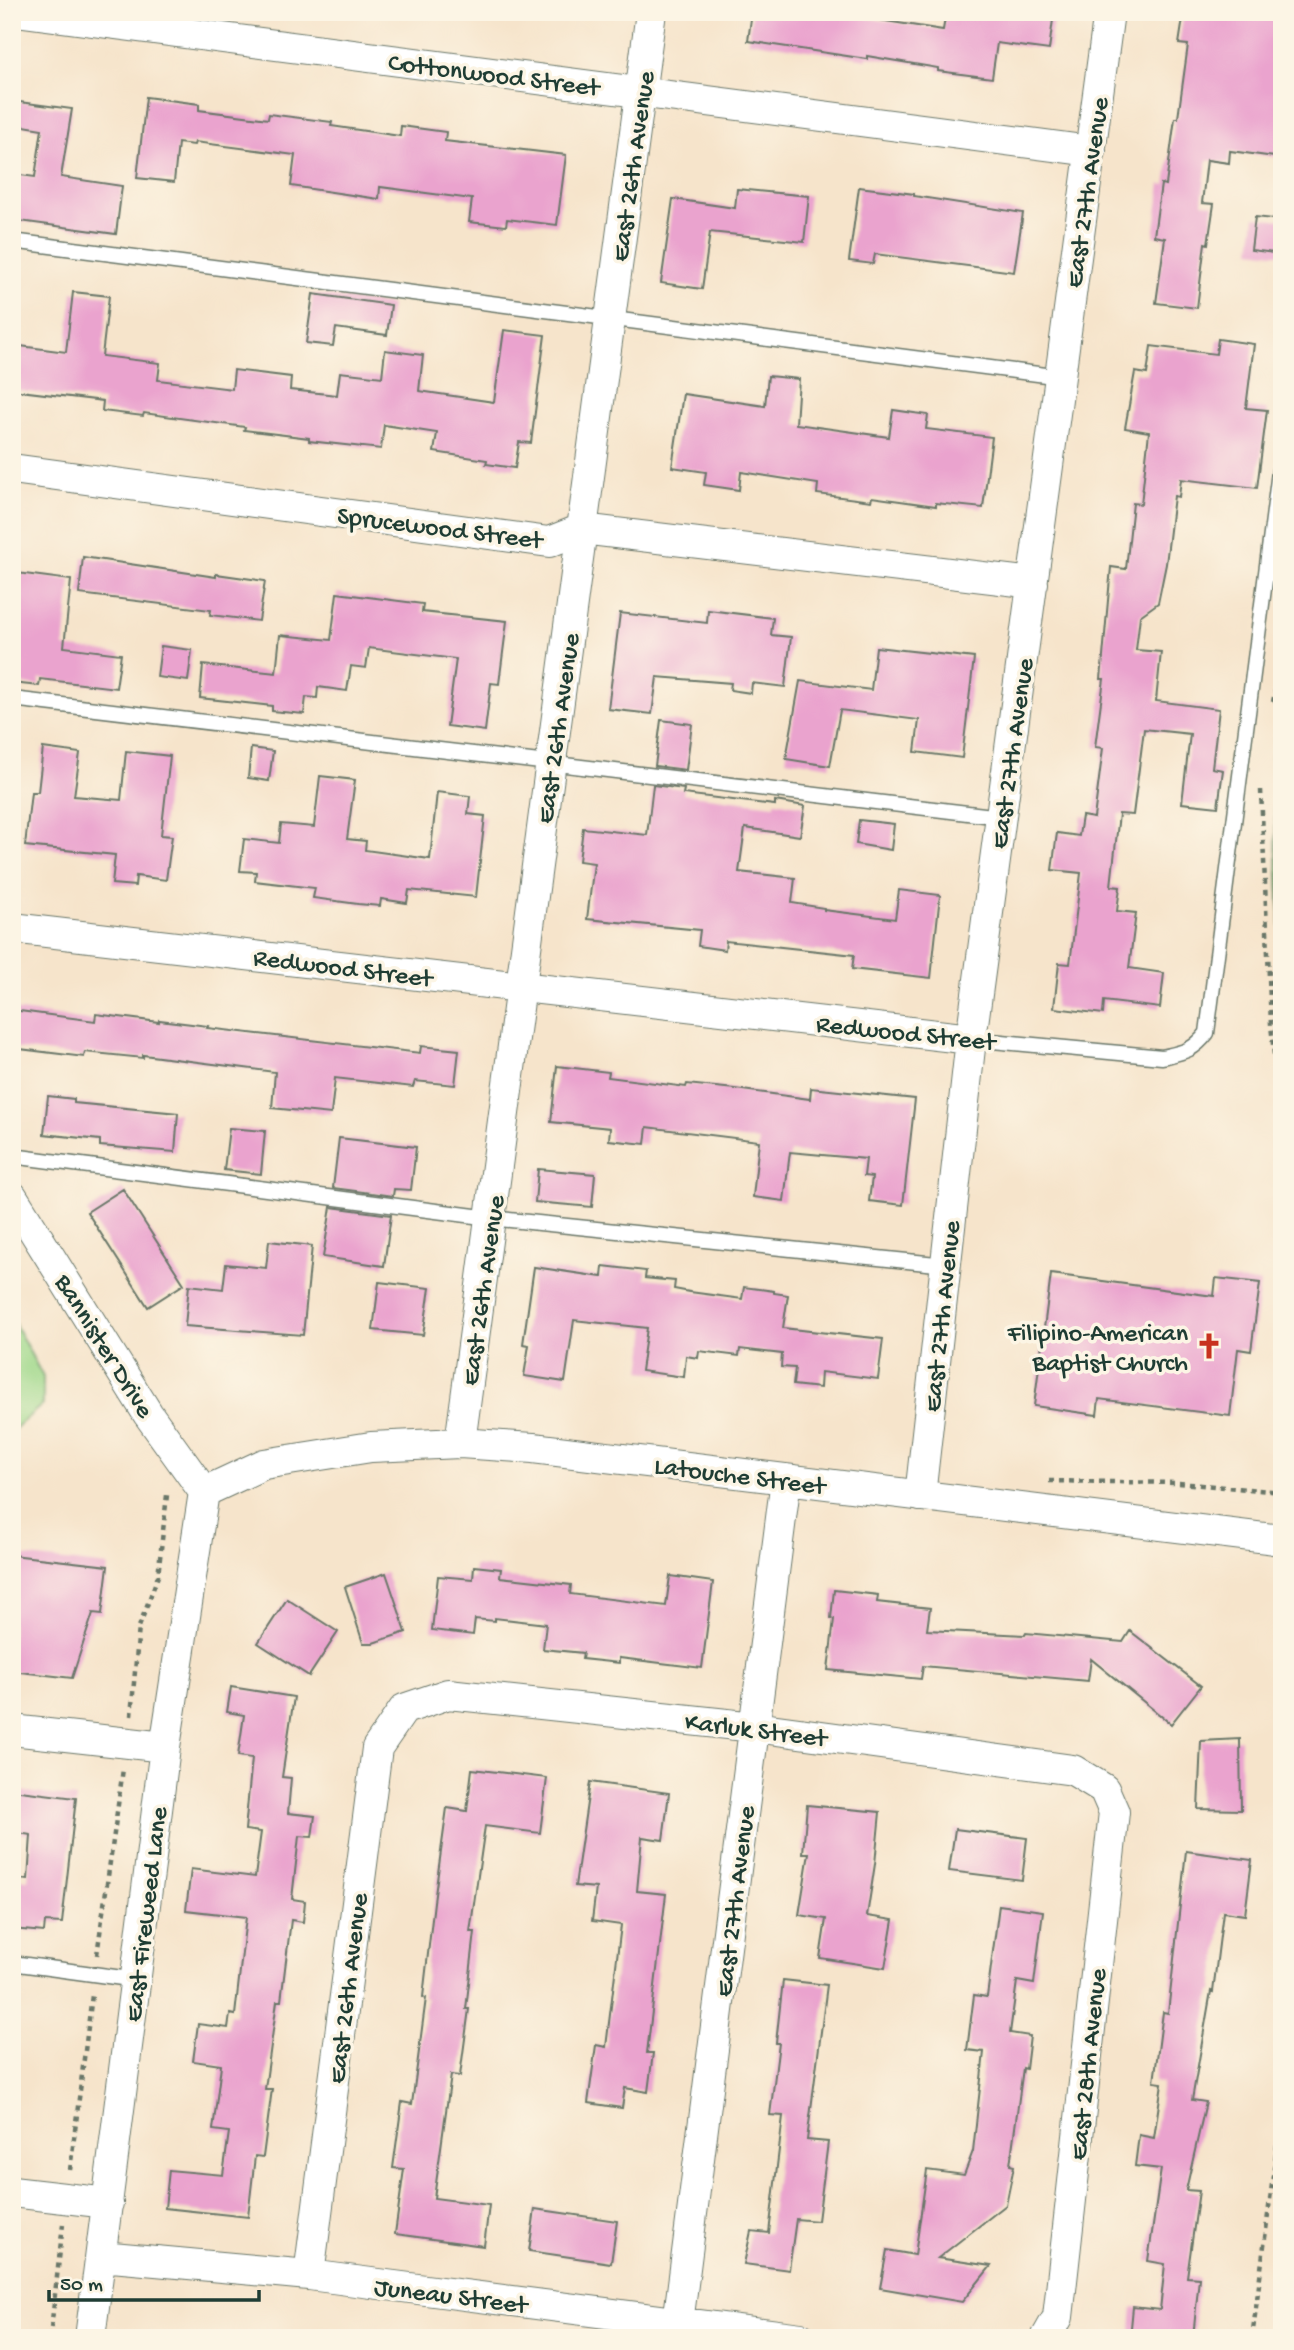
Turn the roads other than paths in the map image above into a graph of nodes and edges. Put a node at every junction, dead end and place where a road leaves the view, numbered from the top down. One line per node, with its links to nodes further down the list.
1 (23, 12): 4 (street, Cottonwood Street)
2 (651, 12): 4 (street, East 26th Avenue)
3 (1110, 12): 5 (street, East 27th Avenue)
4 (641, 92): 5 (street, Cottonwood Street); 7 (street, East 26th Avenue)
5 (1091, 151): 8 (street, East 27th Avenue)
6 (12, 241): 7 (lane)
7 (610, 320): 8 (lane); 11 (street, East 26th Avenue)
8 (1060, 377): 12 (street, East 27th Avenue)
9 (1282, 447): 18 (lane, Redwood Street)
10 (12, 469): 11 (street, Sprucewood Street)
11 (582, 529): 12 (street, Sprucewood Street); 14 (street, East 26th Avenue)
12 (1033, 583): 15 (street, East 27th Avenue)
13 (12, 699): 14 (lane)
14 (551, 763): 15 (lane); 17 (street, East 26th Avenue)
15 (1001, 817): 18 (street, East 27th Avenue)
16 (12, 928): 17 (street, Redwood Street)
17 (522, 986): 18 (street, Redwood Street); 21 (street, East 26th Avenue)
18 (971, 1039): 22 (street, East 27th Avenue)
19 (12, 1156): 21 (lane)
20 (12, 1196): 25 (street, Bannister Drive)
21 (490, 1218): 22 (lane); 23 (street, East 26th Avenue)
22 (946, 1265): 26 (street, East 27th Avenue)
23 (460, 1443): 24 (street, Latouche Street); 25 (street, Latouche Street)
24 (786, 1479): 26 (street, Latouche Street); 29 (street, East 27th Avenue)
25 (204, 1492): 31 (street, East Fireweed Lane)
26 (920, 1496): 27 (street, Latouche Street)
27 (1282, 1540)
28 (404, 1709): 29 (street, Karluk Street); 38 (street, East 26th Avenue)
29 (755, 1727): 32 (street, Karluk Street); 39 (street, East 27th Avenue)
30 (12, 1730): 31 (street)
31 (165, 1746): 34 (street, East Fireweed Lane)
32 (1104, 1789): 42 (street, East 28th Avenue)
33 (12, 1963): 34 (lane)
34 (137, 1980): 36 (street, East Fireweed Lane)
35 (12, 2192): 36 (street)
36 (108, 2203): 37 (street, East Fireweed Lane)
37 (101, 2256): 38 (street, Juneau Street); 40 (street, East Fireweed Lane)
38 (310, 2275): 39 (street, Juneau Street)
39 (678, 2323): 41 (street, Juneau Street)
40 (90, 2338)
41 (801, 2338)
42 (1046, 2338)

